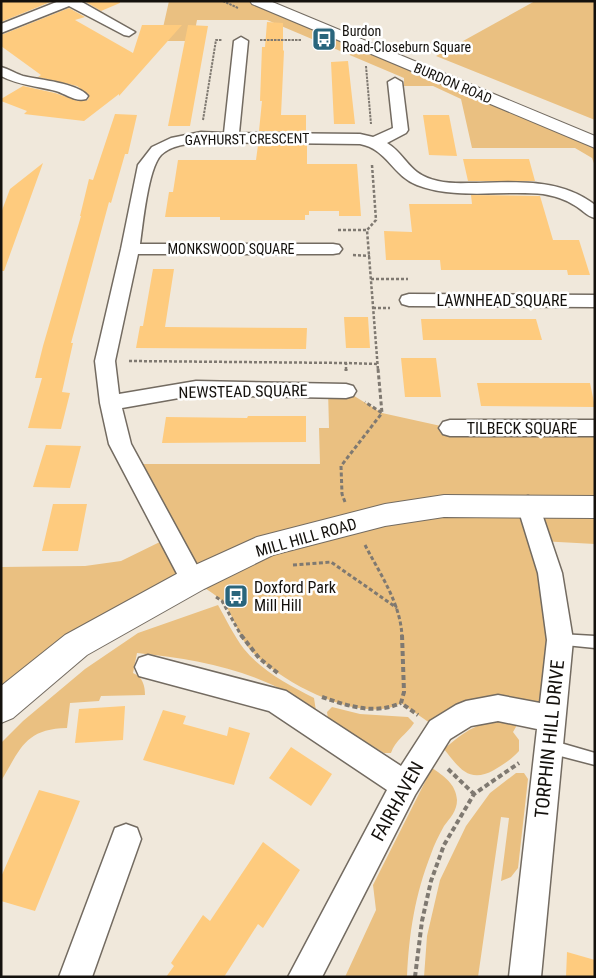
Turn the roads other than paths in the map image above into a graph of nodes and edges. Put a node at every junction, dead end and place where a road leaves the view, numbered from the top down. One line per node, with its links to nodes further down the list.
1 (70, 1): 3 (street); 4 (street)
2 (257, 1): 15 (main road, BURDON ROAD)
3 (1, 29)
4 (129, 32)
5 (241, 41): 13 (street)
6 (1, 71): 8 (street)
7 (77, 77): 10 (street)
8 (17, 79): 10 (street); 11 (street)
9 (395, 82): 14 (street)
10 (61, 88): 12 (street)
11 (1, 89)
12 (81, 96)
13 (231, 137): 14 (street, GAYHURST CRESCENT); 17 (street, GAYHURST CRESCENT)
14 (368, 140): 16 (street)
15 (595, 143)
16 (595, 214)
17 (130, 249): 18 (street, MONKSWOOD SQUARE); 22 (street, GAYHURST CRESCENT)
18 (333, 249)
19 (409, 300): 20 (street, LAWNHEAD SQUARE)
20 (595, 301)
21 (346, 390): 22 (street, NEWSTEAD SQUARE)
22 (110, 403): 27 (street, GAYHURST CRESCENT)
23 (450, 428): 24 (street, TILBECK SQUARE)
24 (595, 428)
25 (528, 505): 26 (main road, MILL HILL ROAD); 27 (main road, MILL HILL ROAD); 28 (street, TORPHIN HILL DRIVE)
26 (595, 507)
27 (205, 589): 31 (main road, MILL HILL ROAD)
28 (560, 640): 29 (lane); 32 (street, TORPHIN HILL DRIVE)
29 (595, 642)
30 (148, 667): 35 (street)
31 (1, 707)
32 (550, 718): 33 (street, TORPHIN HILL DRIVE); 35 (street, FAIRHAVEN)
33 (548, 746): 34 (lane); 39 (street, TORPHIN HILL DRIVE)
34 (593, 758)
35 (405, 785): 38 (street, FAIRHAVEN)
36 (126, 839): 37 (street)
37 (75, 977)
38 (304, 977)
39 (525, 977)

